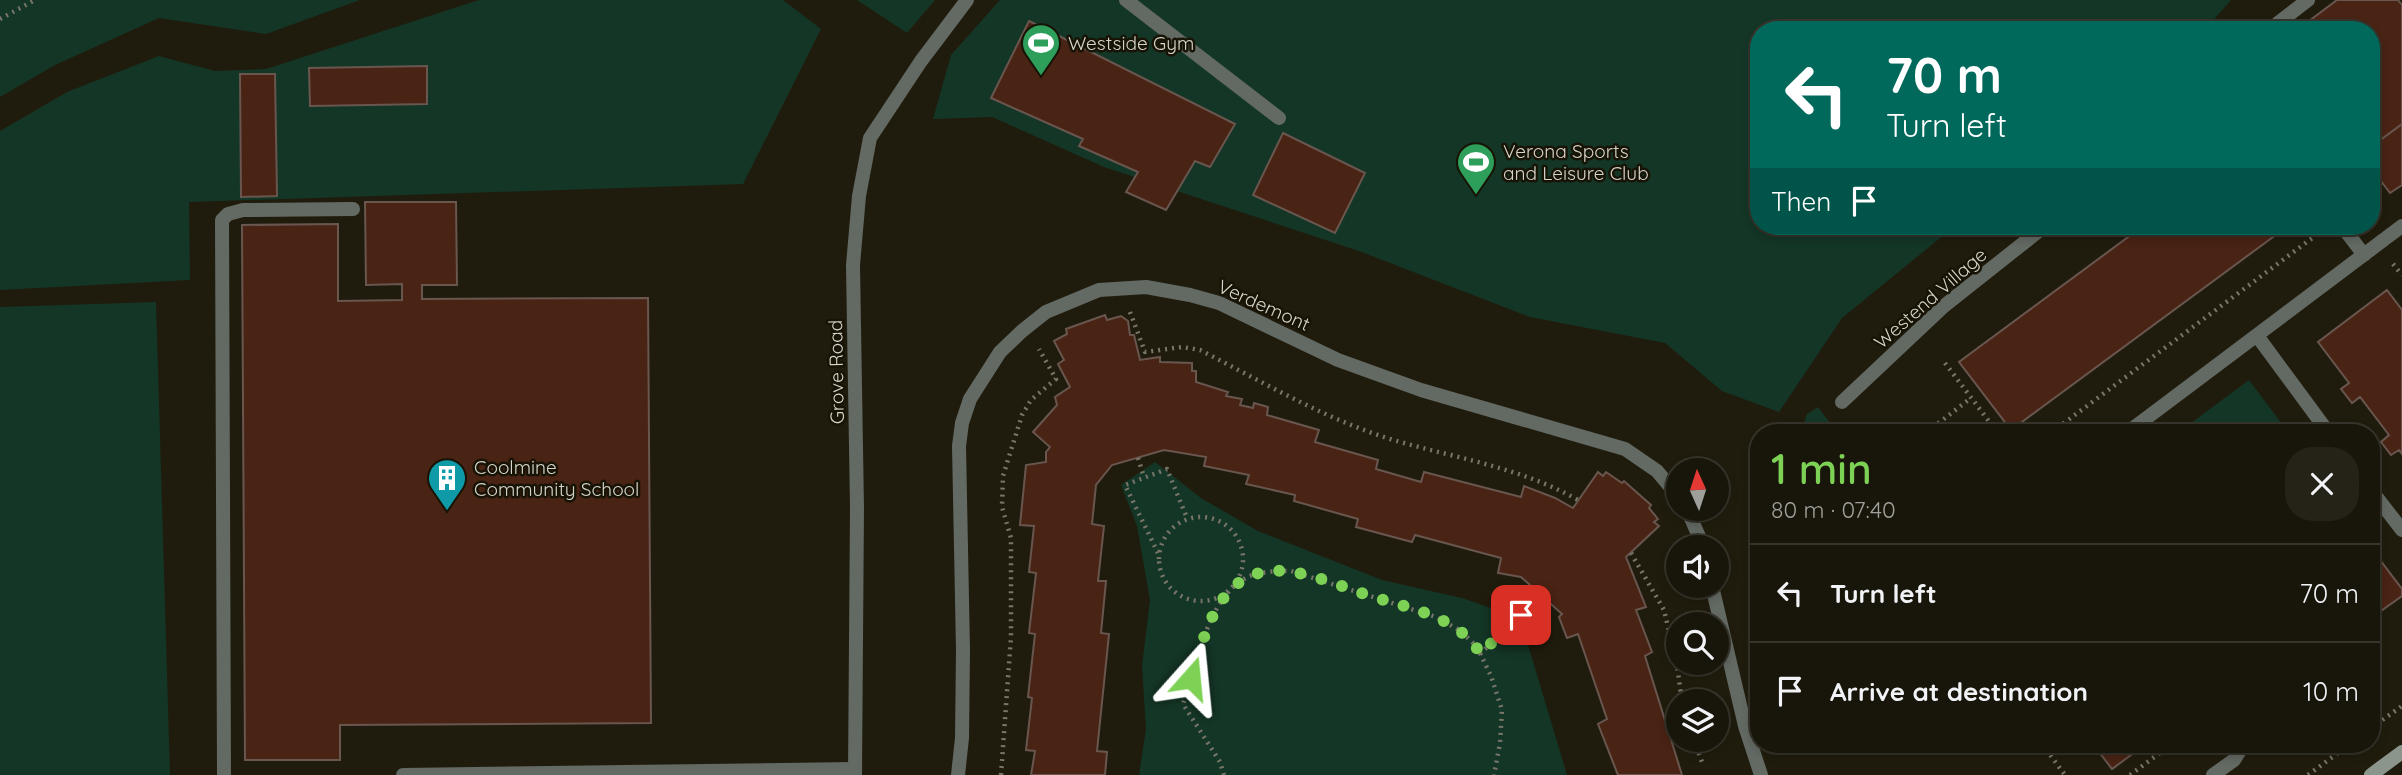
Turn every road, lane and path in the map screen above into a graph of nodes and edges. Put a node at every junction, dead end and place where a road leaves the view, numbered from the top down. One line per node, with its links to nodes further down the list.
1 (35, 0): 5 (path)
2 (967, 0): 52 (street, Grove Road)
3 (1126, 0): 7 (street)
4 (2308, 0): 6 (street)
5 (0, 19)
6 (2281, 21)
7 (1279, 118)
8 (353, 209): 53 (street)
9 (2402, 226): 13 (street)
10 (2034, 235): 21 (street, Westend Village)
11 (2316, 235): 24 (path)
12 (2349, 235): 13 (street)
13 (2364, 254): 17 (street)
14 (2392, 262): 15 (path)
15 (2381, 270)
16 (1128, 307): 30 (path)
17 (2258, 337): 25 (street); 26 (street)
18 (1038, 345): 56 (path)
19 (1945, 363): 20 (path)
20 (1971, 398): 22 (path); 23 (path)
21 (1842, 402)
22 (1937, 424)
23 (1991, 424)
24 (2063, 424)
25 (2139, 424)
26 (2322, 424)
27 (1138, 458): 28 (path)
28 (1144, 477): 32 (path); 35 (path)
29 (1666, 482): 55 (street, Verdemont)
30 (1578, 500)
31 (2380, 502): 33 (street)
32 (1187, 518): 35 (path); 36 (path)
33 (2402, 530)
34 (1632, 552): 40 (path)
35 (1158, 555): 36 (path)
36 (1232, 588): 39 (path); 57 (path)
37 (1541, 596): 39 (path)
38 (1715, 598): 43 (street)
39 (1480, 654): 58 (path)
40 (1680, 689)
41 (2402, 706): 42 (path)
42 (2380, 722)
43 (1750, 741)
44 (1698, 752): 51 (path)
45 (2402, 752): 64 (main road)
46 (1754, 753): 59 (street)
47 (2049, 753): 60 (path)
48 (2160, 753): 61 (path)
49 (2238, 753): 62 (street)
50 (2338, 753): 63 (path)
51 (1702, 762)
52 (855, 772): 54 (street)
53 (224, 775)
54 (402, 775)
55 (958, 775)
56 (1002, 775)
57 (1224, 775)
58 (1494, 775)
59 (1761, 775)
60 (2065, 775)
61 (2130, 775)
62 (2213, 775)
63 (2308, 775)
64 (2371, 775)

